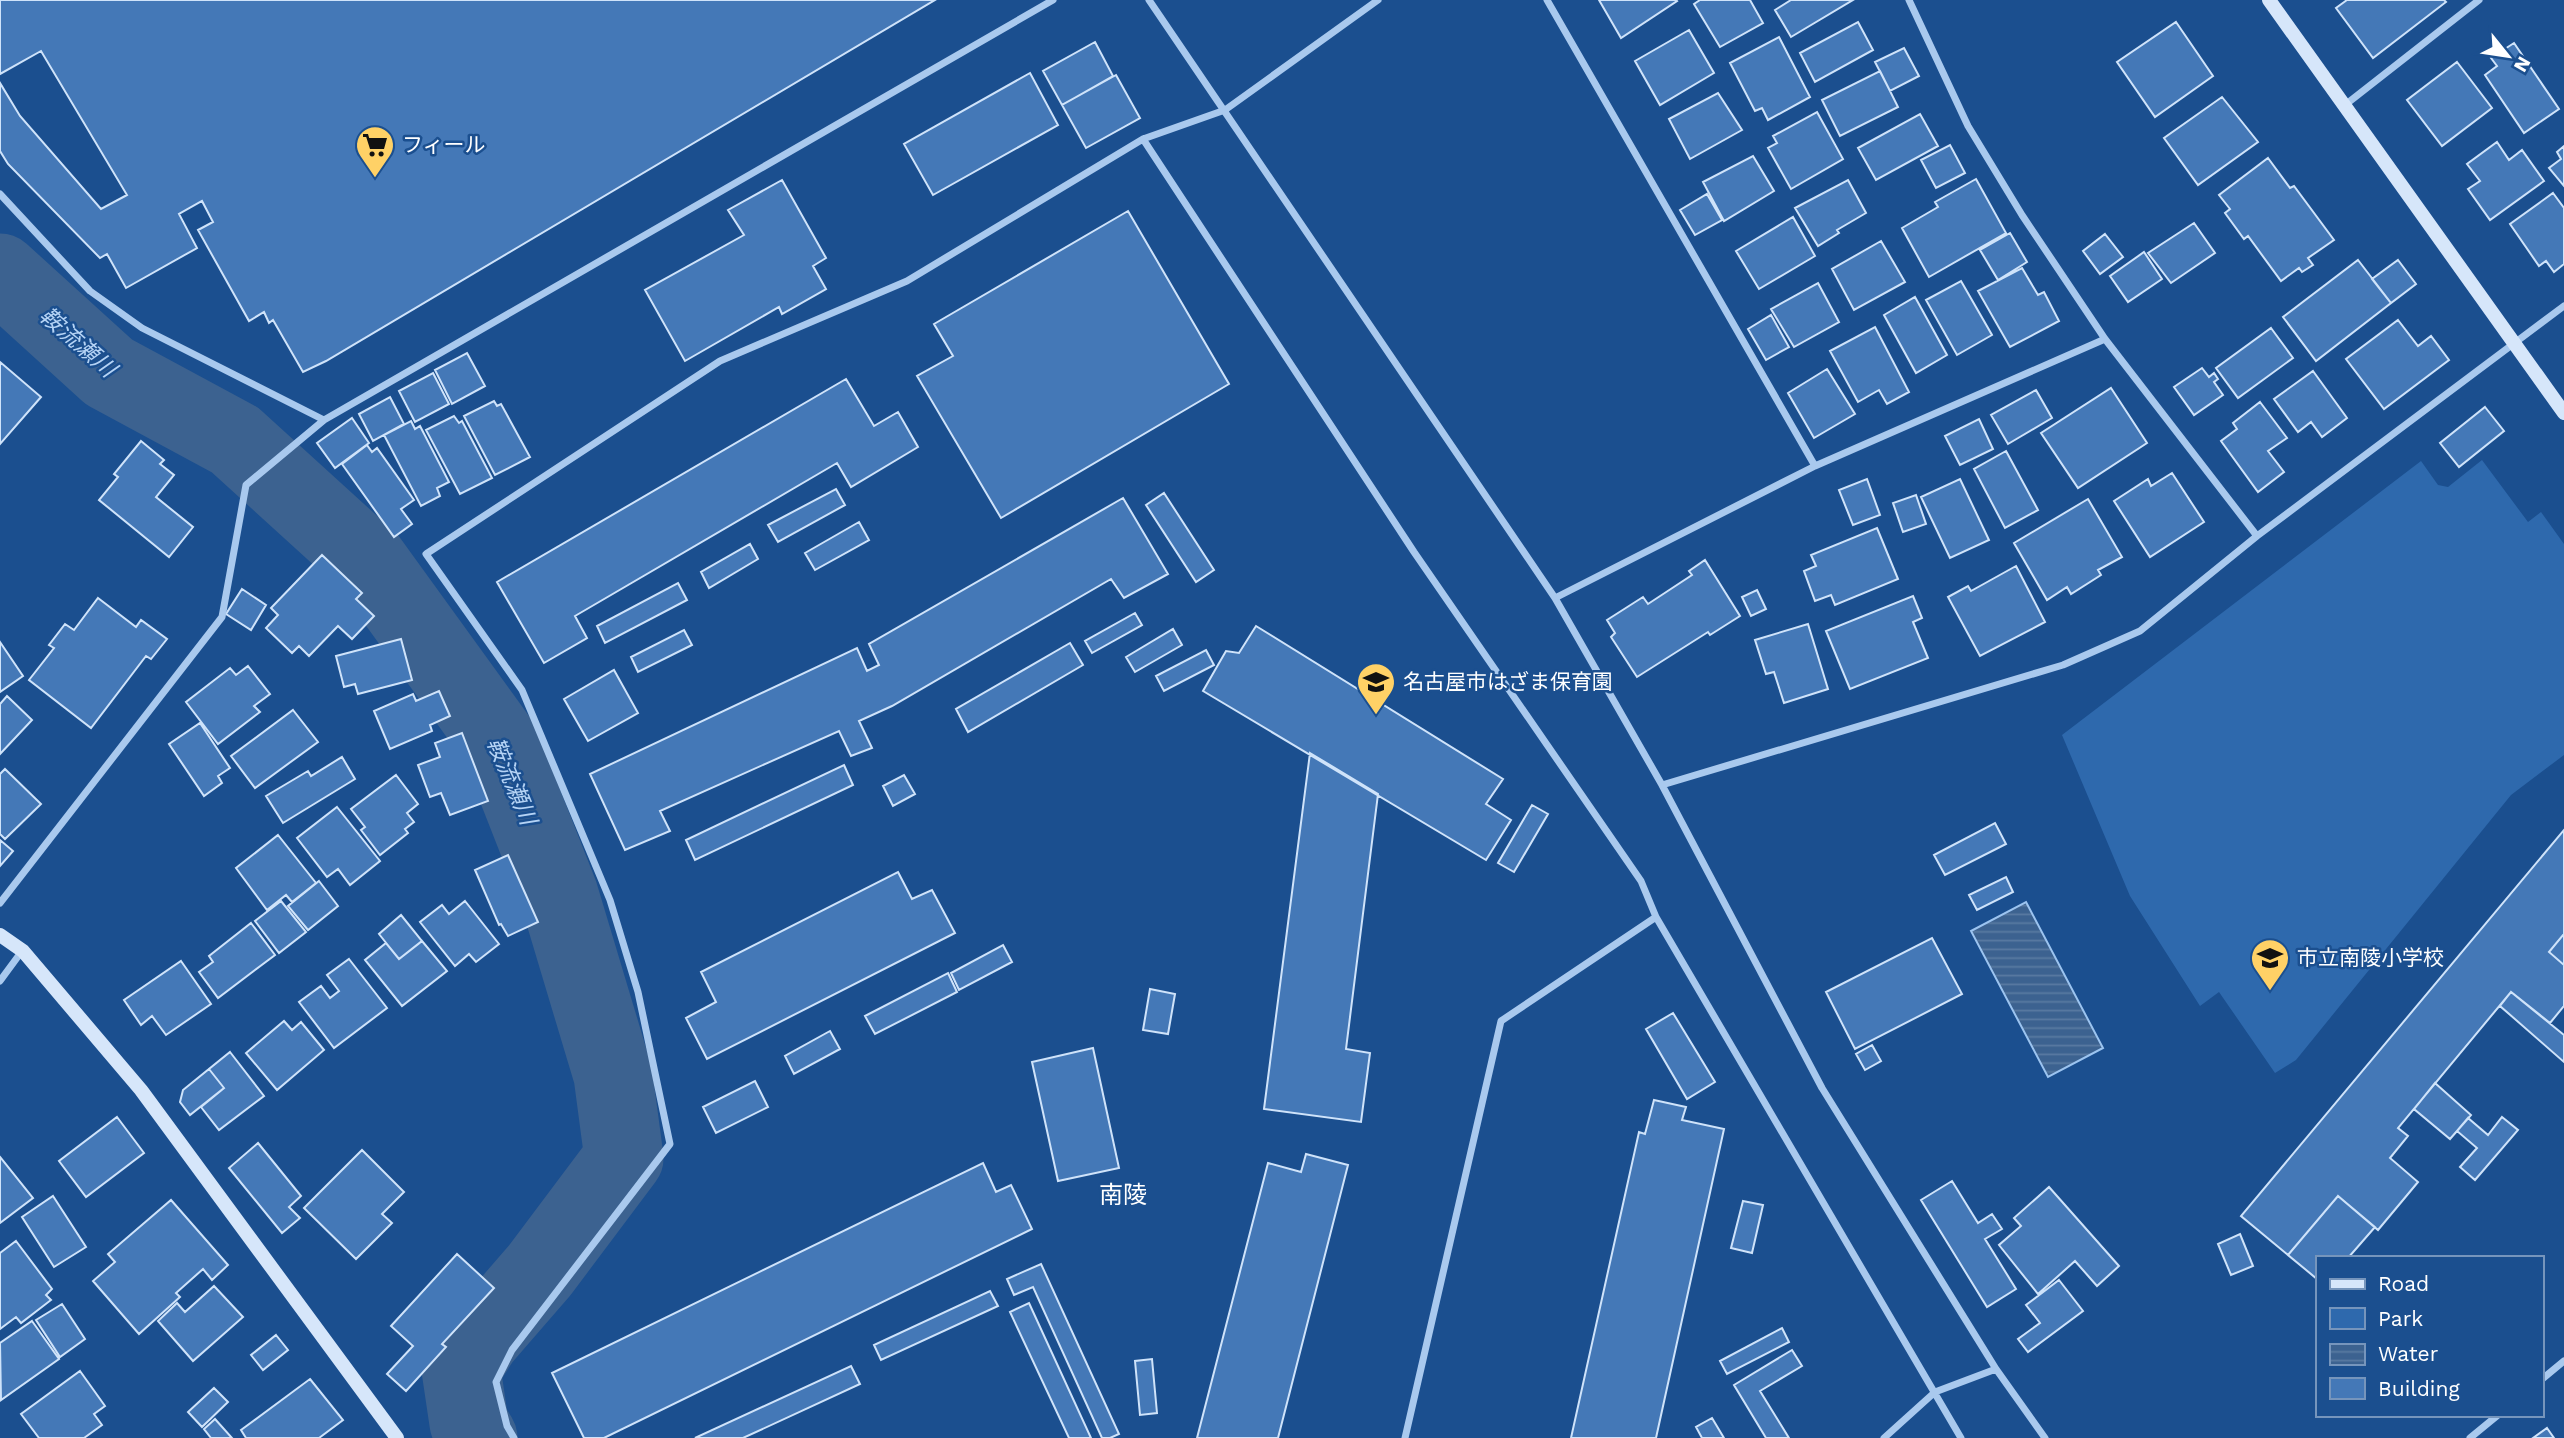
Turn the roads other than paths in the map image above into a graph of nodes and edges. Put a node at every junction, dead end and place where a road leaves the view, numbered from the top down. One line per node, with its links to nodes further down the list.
1 (1053, 0): 16 (street)
2 (1149, 0): 9 (street)
3 (1378, 0): 9 (street)
4 (1547, 0): 17 (street)
5 (1909, 0): 13 (street)
6 (2269, 0): 8 (street)
7 (2479, 0): 8 (street)
8 (2344, 106): 14 (street)
9 (1225, 110): 10 (street); 19 (street)
10 (1143, 139): 22 (street); 32 (street)
11 (0, 194): 16 (street)
12 (2564, 306): 14 (street)
13 (2105, 340): 17 (street); 18 (street)
14 (2514, 345): 15 (street); 18 (street)
15 (2564, 412)
16 (322, 421): 21 (street)
17 (1815, 466): 19 (street)
18 (2257, 536): 20 (street)
19 (1555, 598): 20 (street)
20 (1662, 785): 27 (street)
21 (0, 904)
22 (1656, 917): 29 (street); 33 (street)
23 (0, 935): 24 (street)
24 (23, 951): 25 (street); 31 (street)
25 (0, 981)
26 (2564, 1361): 28 (street)
27 (1996, 1369): 29 (street); 36 (street)
28 (2543, 1378)
29 (1935, 1392): 34 (street); 35 (street)
30 (2496, 1417): 37 (street)
31 (397, 1438)
32 (514, 1438)
33 (1405, 1438)
34 (1884, 1438)
35 (1961, 1438)
36 (2045, 1438)
37 (2470, 1438)

